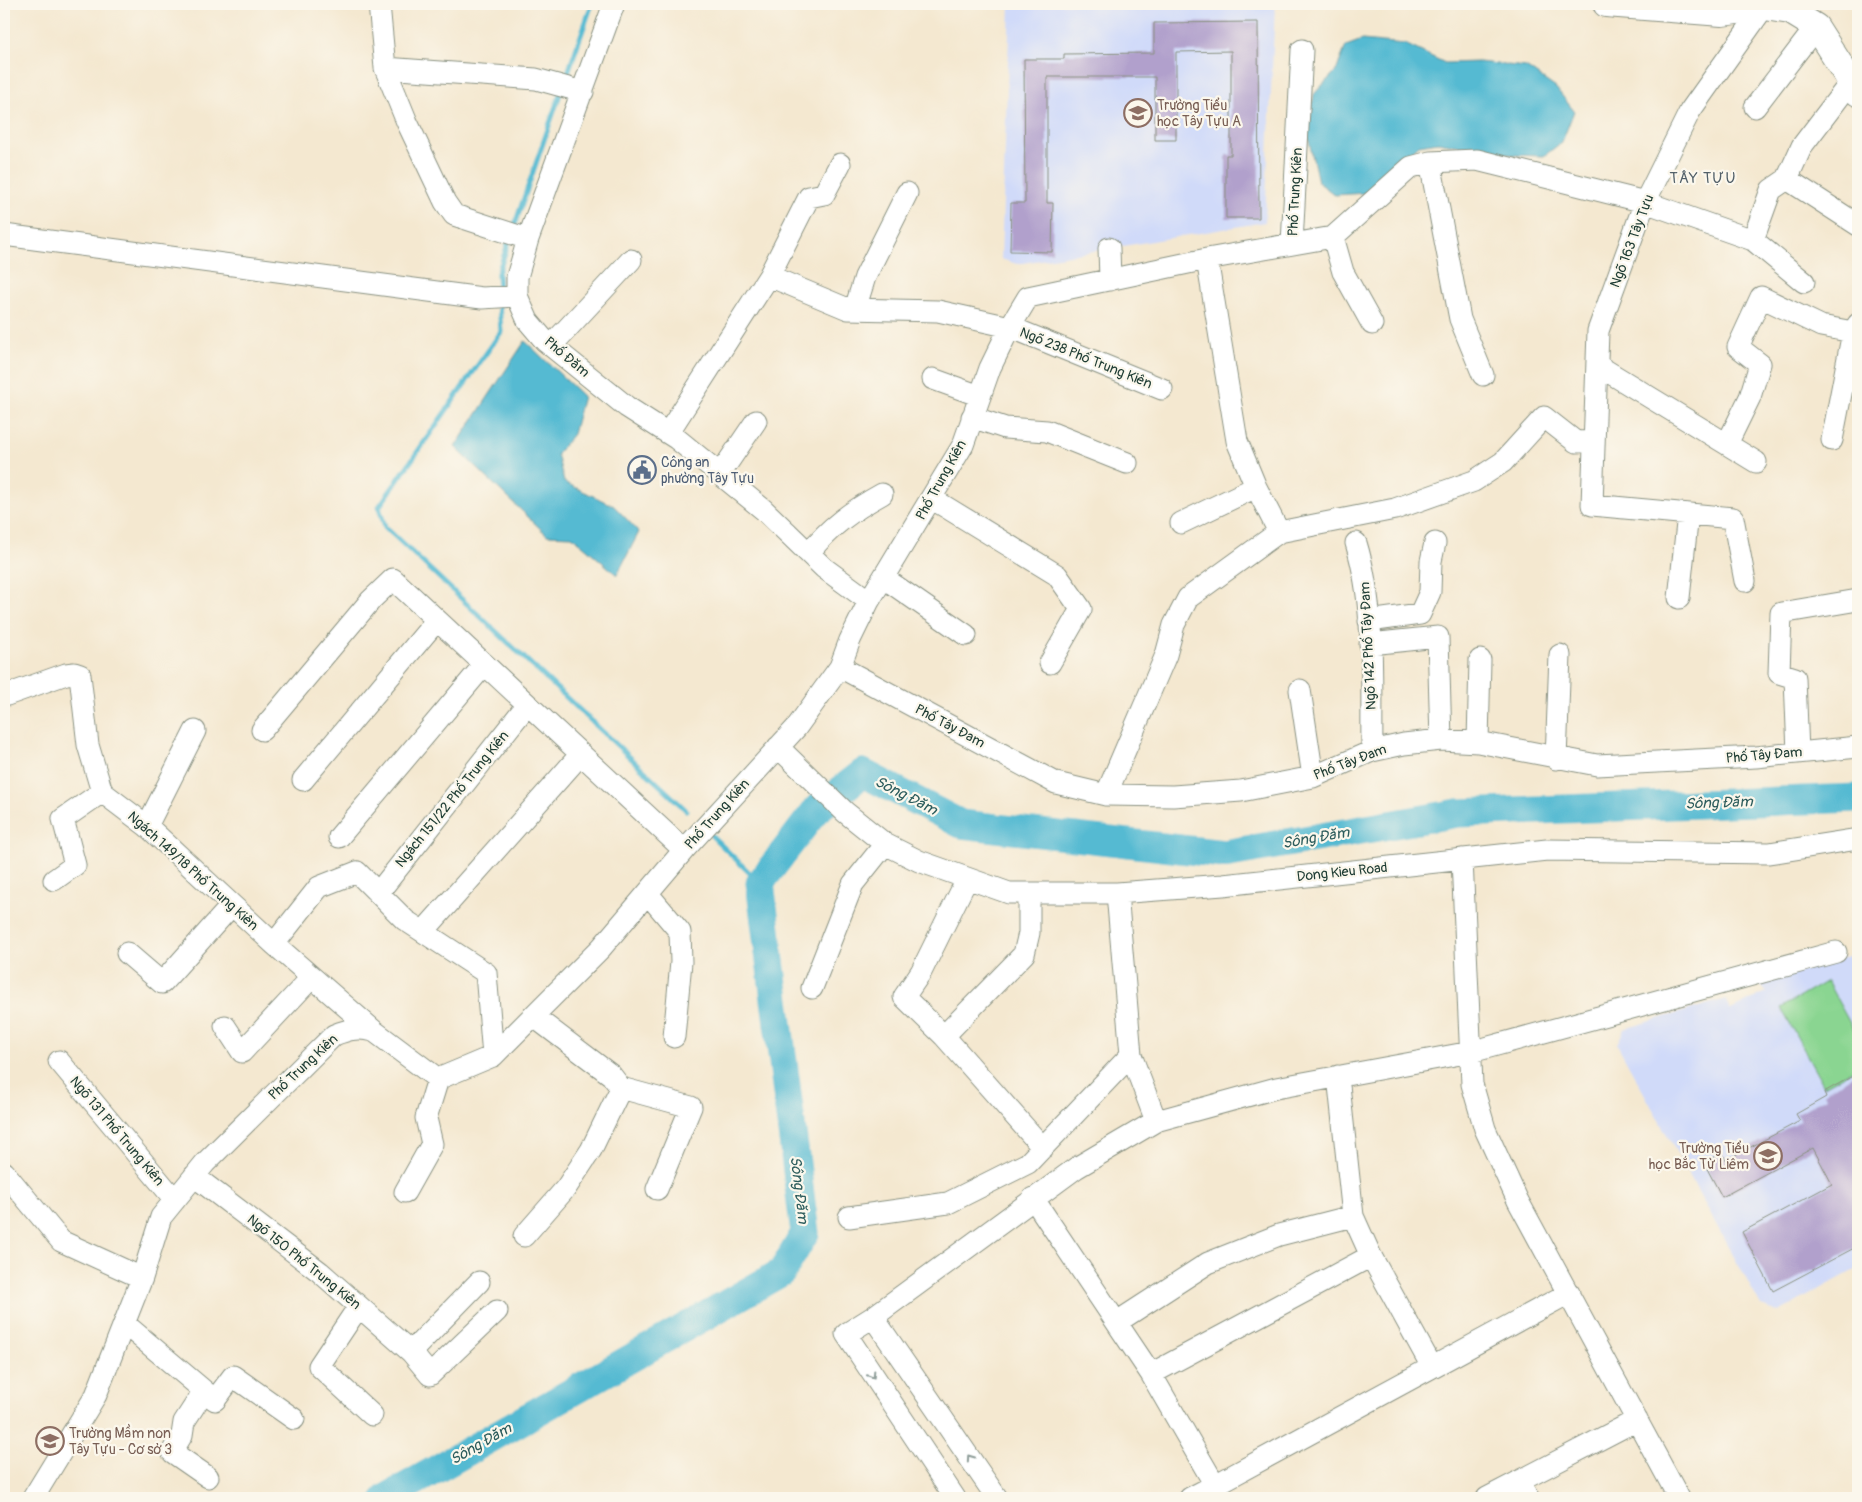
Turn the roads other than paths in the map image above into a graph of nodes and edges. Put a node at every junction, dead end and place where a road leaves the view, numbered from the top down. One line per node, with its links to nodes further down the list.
1 (379, 4): 8 (street)
2 (614, 4): 10 (street, Phố Đăm)
3 (1606, 4): 5 (main road)
4 (1766, 5): 5 (main road); 6 (main road); 16 (street, Ngõ 163 Tây Tựu)
5 (1723, 8)
6 (1816, 27): 9 (main road); 11 (street)
7 (1302, 50): 22 (street, Phố Trung Kiên)
8 (385, 68): 10 (street); 20 (street)
9 (1854, 88): 14 (street)
10 (580, 91): 20 (street, Phố Đăm)
11 (1755, 107)
12 (1430, 162): 16 (street); 19 (street); 36 (street)
13 (840, 164): 26 (street)
14 (1787, 179): 17 (street); 21 (street)
15 (906, 194): 30 (street)
16 (1645, 202): 21 (street); 35 (street, Ngõ 163 Tây Tựu)
17 (1858, 225)
18 (4, 235): 29 (street)
19 (1333, 237): 22 (street); 31 (street)
20 (526, 238): 29 (street, Phố Đăm)
21 (1753, 240): 28 (street)
22 (1292, 244): 24 (street, Phố Trung Kiên)
23 (1109, 248): 27 (street)
24 (1207, 259): 27 (street, Phố Trung Kiên); 49 (street)
25 (631, 260): 34 (street)
26 (769, 276): 30 (street, Ngõ 238 Phố Trung Kiên); 42 (street)
27 (1110, 280): 32 (street, Phố Trung Kiên)
28 (1804, 282)
29 (514, 296): 34 (street, Phố Đăm)
30 (855, 309): 32 (street, Ngõ 238 Phố Trung Kiên)
31 (1372, 324)
32 (1010, 327): 38 (street, Ngõ 238 Phố Trung Kiên); 39 (street, Phố Trung Kiên)
33 (1856, 328): 43 (street); 45 (street)
34 (551, 346): 42 (street, Phố Đăm)
35 (1597, 365): 44 (street, Ngõ 163 Tây Tựu); 45 (street)
36 (1483, 375)
37 (933, 379): 39 (street)
38 (1162, 388)
39 (980, 396): 40 (street, Phố Trung Kiên)
40 (972, 417): 47 (street); 51 (street, Phố Trung Kiên)
41 (756, 421): 48 (street)
42 (668, 433): 48 (street, Phố Đăm)
43 (1832, 440)
44 (1594, 441): 52 (street, Ngõ 163 Tây Tựu); 54 (street)
45 (1727, 444): 46 (street)
46 (1756, 462)
47 (1127, 463)
48 (720, 474): 57 (street, Phố Đăm)
49 (1256, 488): 53 (street); 54 (street)
50 (882, 494): 57 (street)
51 (931, 498): 58 (street, Phố Trung Kiên); 69 (street)
52 (1688, 514): 59 (street); 60 (street)
53 (1181, 523)
54 (1279, 532): 88 (street)
55 (1356, 542): 63 (street, Ngõ 142 Phố Tây Đam)
56 (1435, 544): 63 (street)
57 (808, 553): 62 (street, Phố Đăm)
58 (884, 578): 62 (street, Phố Trung Kiên); 65 (street)
59 (1745, 581)
60 (1679, 598)
61 (1858, 600): 82 (street)
62 (869, 601): 71 (street, Phố Trung Kiên)
63 (1369, 620): 66 (street, Ngõ 142 Phố Tây Đam)
64 (436, 621): 70 (street); 75 (street); 86 (street)
65 (966, 635)
66 (1370, 644): 77 (street); 81 (street, Ngõ 142 Phố Tây Đam)
67 (1560, 655): 84 (street)
68 (1480, 660): 78 (street)
69 (1050, 663)
70 (484, 665): 74 (street); 90 (street)
71 (840, 667): 79 (street, Phố Trung Kiên); 88 (street, Phố Tây Đam)
72 (1300, 690): 85 (street)
73 (4, 696): 87 (street)
74 (527, 705): 83 (street); 97 (street, Ngách 151/22 Phố Trung Kiên)
75 (262, 730)
76 (195, 731): 89 (street)
77 (1441, 740): 78 (street, Phố Tây Đam); 81 (street, Phố Tây Đam)
78 (1478, 742): 84 (street, Phố Tây Đam)
79 (778, 747): 92 (street, Dong Kieu Road); 93 (street, Phố Trung Kiên)
80 (1858, 747): 82 (street, Phố Tây Đam)
81 (1372, 750): 85 (street, Phố Tây Đam)
82 (1798, 753): 84 (street, Phố Tây Đam)
83 (581, 754): 93 (street); 102 (street)
84 (1556, 759)
85 (1313, 777): 88 (street, Phố Tây Đam)
86 (303, 780)
87 (102, 792): 89 (street, Ngách 149/18 Phố Trung Kiên); 95 (street)
88 (1106, 795)
89 (148, 826): 101 (street, Ngách 149/18 Phố Trung Kiên)
90 (339, 837)
91 (1858, 839): 94 (street, Dong Kieu Road)
92 (885, 844): 96 (street, Dong Kieu Road); 107 (street)
93 (686, 847): 99 (street, Phố Trung Kiên)
94 (1462, 860): 98 (street, Dong Kieu Road); 113 (street)
95 (54, 880)
96 (967, 880): 100 (street, Dong Kieu Road); 111 (street)
97 (378, 892): 102 (street); 103 (street)
98 (1117, 893): 100 (street, Dong Kieu Road); 115 (street)
99 (648, 894): 108 (street, Phố Trung Kiên); 112 (street)
100 (1029, 894): 111 (street)
101 (232, 905): 103 (street, Ngách 149/18 Phố Trung Kiên); 105 (street)
102 (423, 932): 114 (street)
103 (274, 944): 106 (street, Ngách 149/18 Phố Trung Kiên)
104 (1836, 952): 113 (street)
105 (127, 953)
106 (312, 977): 109 (street); 110 (street, Ngách 149/18 Phố Trung Kiên)
107 (812, 988)
108 (533, 1016): 114 (street, Phố Trung Kiên); 119 (street)
109 (225, 1026)
110 (374, 1031): 118 (street); 123 (street, Phố Trung Kiên)
111 (944, 1036): 121 (street)
112 (674, 1037)
113 (1471, 1052): 117 (street); 134 (street)
114 (493, 1056): 118 (street, Phố Trung Kiên)
115 (1131, 1056): 120 (street); 121 (street)
116 (59, 1061): 127 (street, Ngõ 131 Phố Trung Kiên)
117 (1338, 1076): 120 (street); 128 (street)
118 (438, 1078): 125 (street)
119 (621, 1088): 124 (street); 130 (street)
120 (1156, 1121): 126 (street)
121 (1043, 1148): 129 (street)
122 (4, 1172): 132 (street)
123 (194, 1176): 127 (street, Phố Trung Kiên); 135 (street, Ngõ 150 Phố Trung Kiên)
124 (658, 1189)
125 (405, 1192)
126 (1034, 1198): 137 (street); 138 (street)
127 (175, 1200): 132 (street, Phố Trung Kiên)
128 (1353, 1216): 131 (street); 138 (street)
129 (849, 1217)
130 (524, 1236)
131 (1372, 1256): 141 (street); 142 (street)
132 (142, 1278): 139 (street, Phố Trung Kiên)
133 (479, 1282): 140 (street)
134 (1569, 1294): 141 (street); 146 (street)
135 (359, 1306): 140 (street, Ngõ 150 Phố Trung Kiên); 144 (street)
136 (497, 1311): 140 (street, Ngõ 150 Phố Trung Kiên)
137 (873, 1317): 151 (street, one-way to 151); 152 (street, one-way to 137)
138 (1117, 1322): 142 (street)
139 (125, 1324): 143 (street); 150 (street, Phố Trung Kiên)
140 (411, 1352)
141 (1432, 1367): 148 (street)
142 (1152, 1374): 148 (street)
143 (204, 1391): 145 (street); 147 (street)
144 (372, 1415)
145 (294, 1419)
146 (1637, 1420): 149 (street); 155 (street)
147 (208, 1477)
148 (1215, 1485): 153 (street)
149 (1523, 1490): 154 (street)
150 (34, 1498)
151 (954, 1498)
152 (997, 1498)
153 (1190, 1498)
154 (1486, 1498)
155 (1679, 1498)

